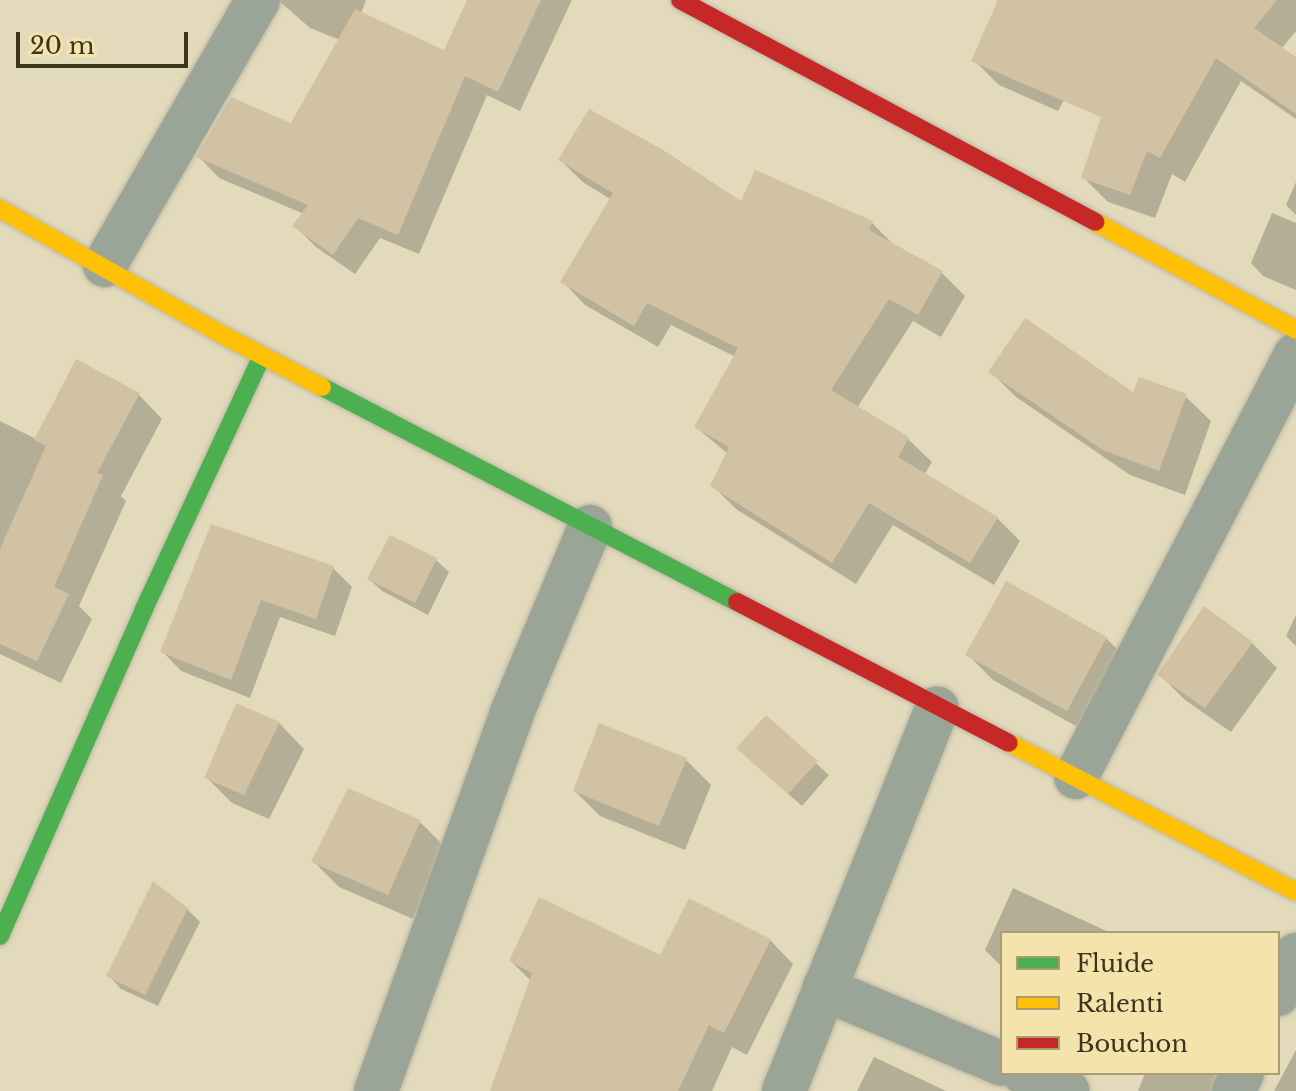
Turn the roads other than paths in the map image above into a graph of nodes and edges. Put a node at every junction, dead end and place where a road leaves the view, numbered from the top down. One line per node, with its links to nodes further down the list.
1 (258, 0): 4 (street)
2 (680, 0): 5 (main road)
3 (0, 209): 4 (main road)
4 (105, 265): 7 (main road)
5 (1296, 330)
6 (1296, 355): 10 (street)
7 (262, 356): 8 (main road); 12 (main road)
8 (590, 527): 9 (main road); 18 (street)
9 (937, 709): 10 (main road); 14 (street)
10 (1076, 777): 11 (main road)
11 (1296, 892)
12 (0, 936)
13 (1296, 955): 15 (street)
14 (824, 989): 16 (street); 19 (street)
15 (1280, 990)
16 (1000, 1063)
17 (1029, 1075): 20 (street)
18 (376, 1091)
19 (784, 1091)
20 (1067, 1091)

